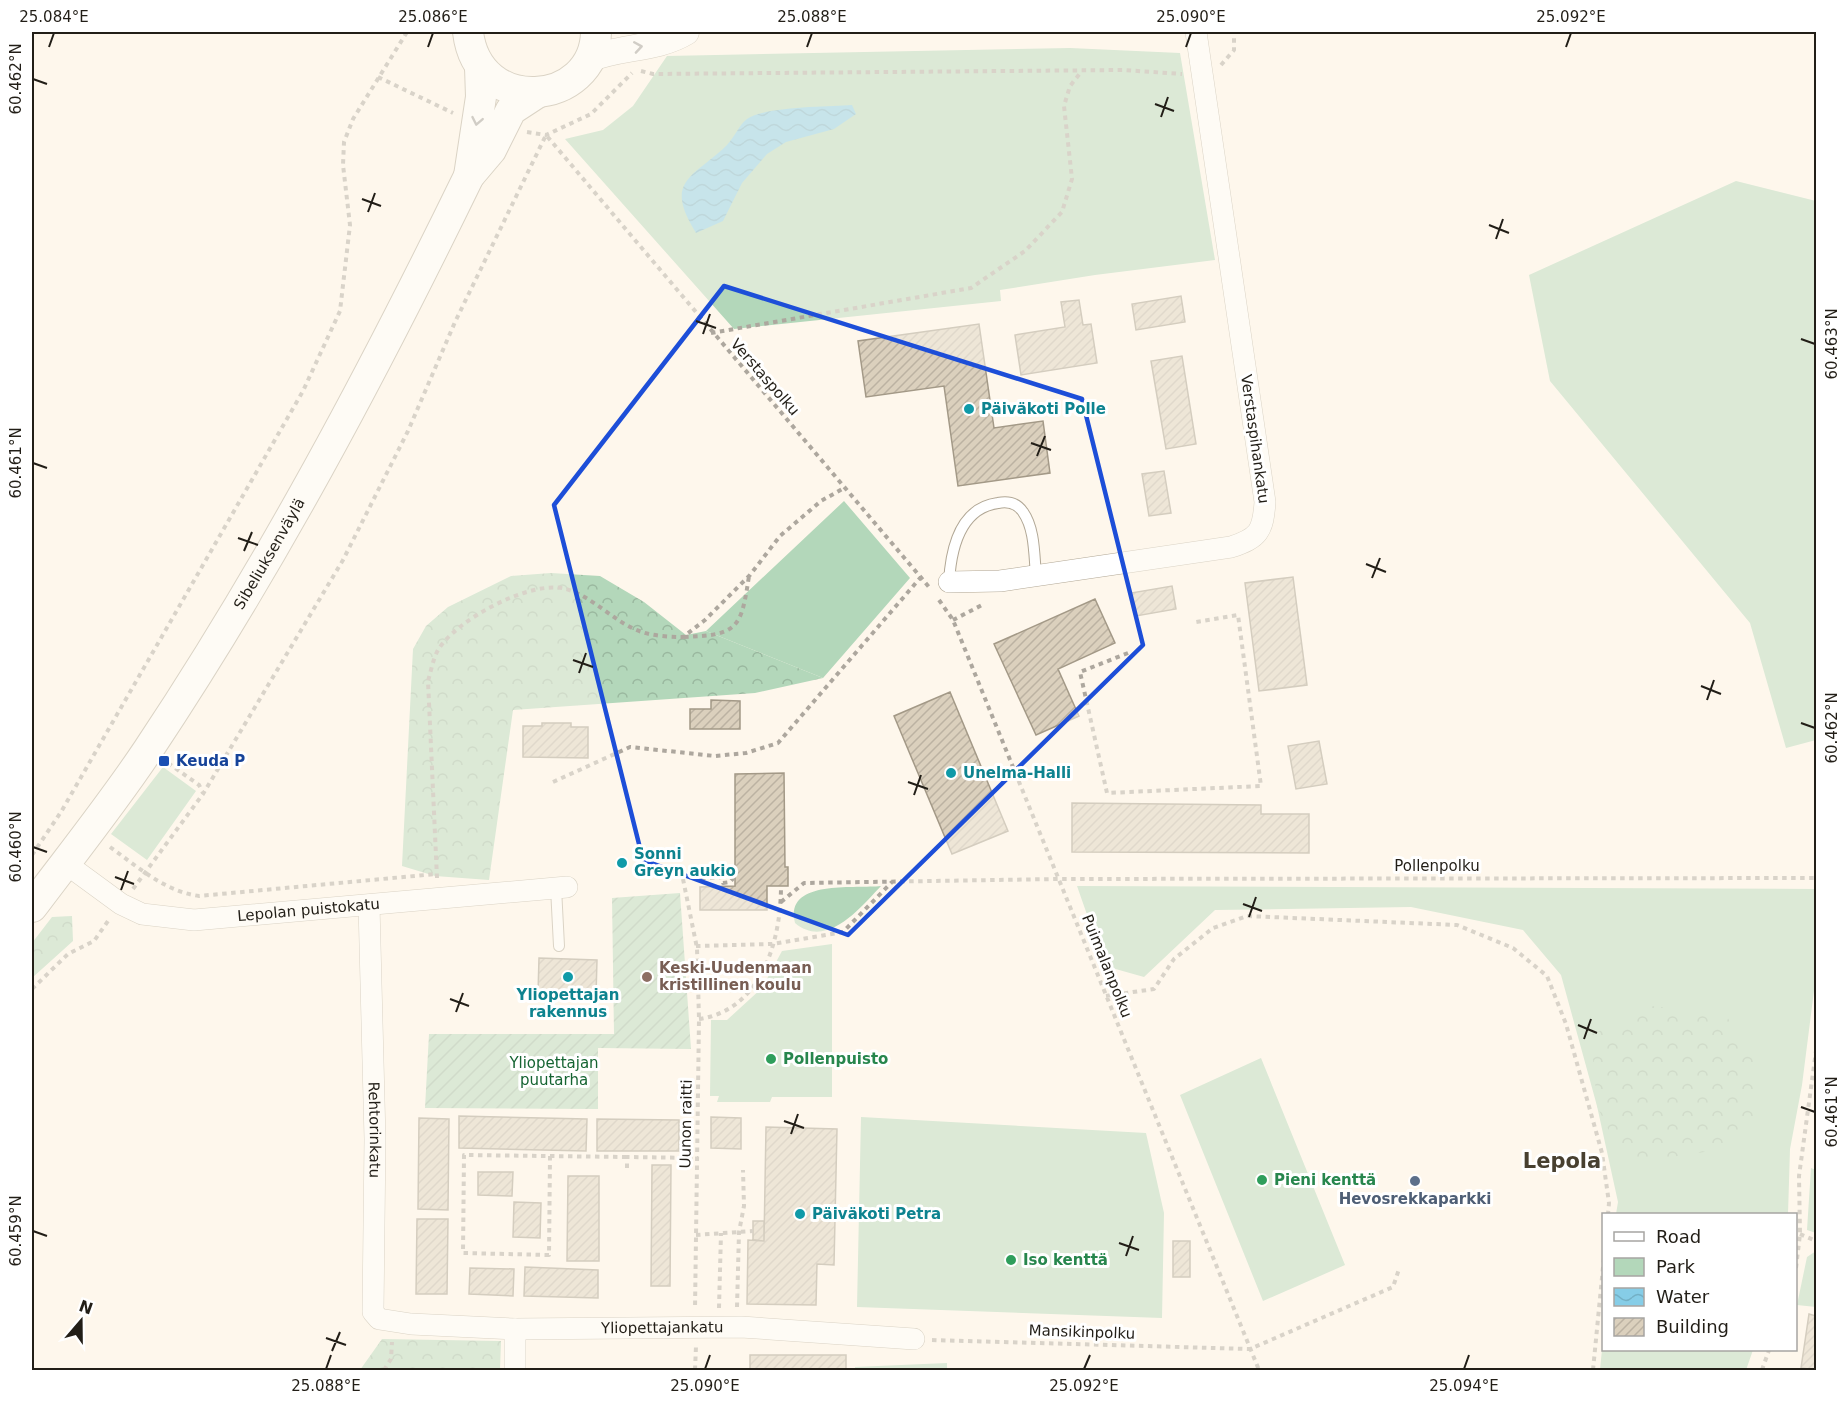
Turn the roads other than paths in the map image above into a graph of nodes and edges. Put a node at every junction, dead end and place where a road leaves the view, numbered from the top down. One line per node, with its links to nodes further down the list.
1 (468, 32): 6 (main road)
2 (685, 32): 3 (street); 5 (street, one-way to 2)
3 (704, 32)
4 (1196, 32): 9 (street, Verstaspihankatu)
5 (592, 45): 7 (main road, Sibeliuksenväylä)
6 (480, 67): 7 (main road); 8 (main road, Sibeliuksenväylä, one-way to 8)
7 (537, 93): 8 (main road, Sibeliuksenväylä)
8 (469, 176): 11 (main road, Sibeliuksenväylä)
9 (1036, 575): 10 (street, Verstaspihankatu); 10 (lane)
10 (949, 582)
11 (65, 863): 13 (street, Lepolan puistokatu); 14 (main road, Sibeliuksenväylä)
12 (561, 888): 13 (street, Lepolan puistokatu); 15 (lane)
13 (369, 905): 16 (street, Rehtorinkatu)
14 (32, 907)
15 (559, 946)
16 (402, 1322): 17 (street, Yliopettajankatu)
17 (515, 1329): 18 (street, Yliopettajankatu); 19 (street)
18 (914, 1339)
19 (515, 1371)

